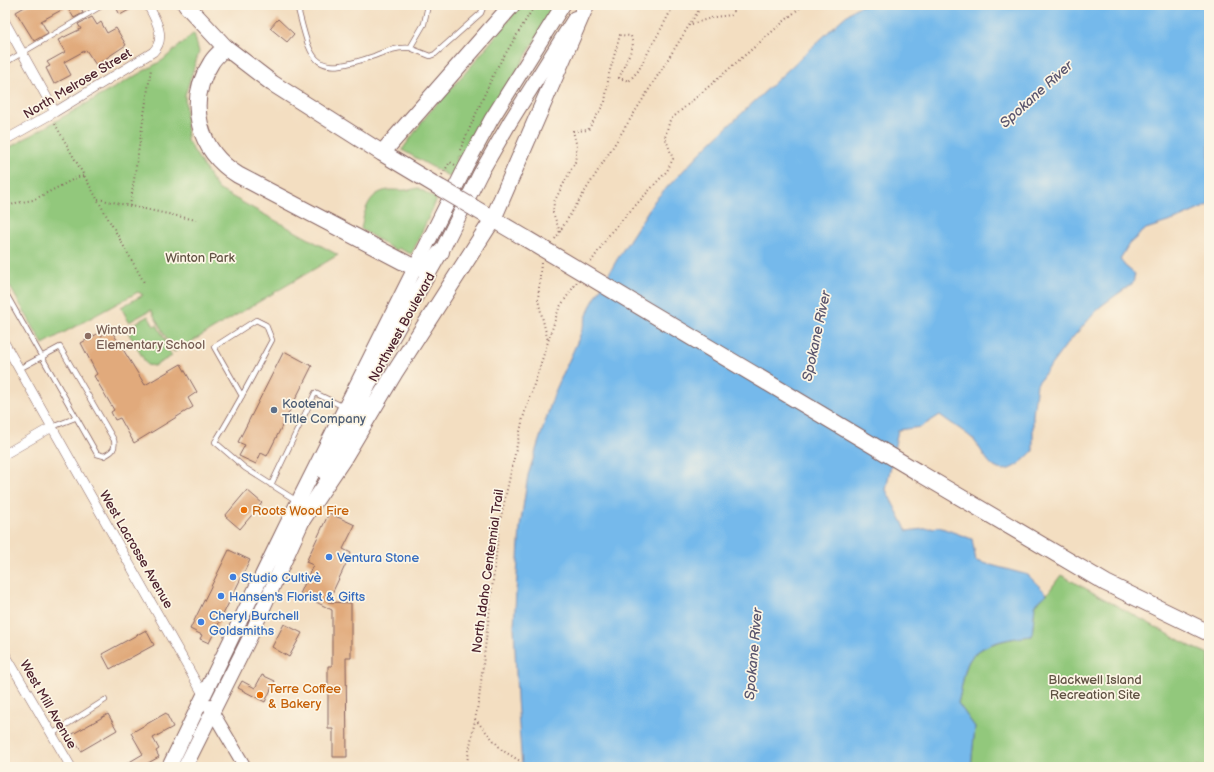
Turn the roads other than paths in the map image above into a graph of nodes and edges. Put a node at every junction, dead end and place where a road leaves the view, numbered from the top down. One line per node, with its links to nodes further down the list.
1 (103, 5): 14 (lane)
2 (148, 5): 16 (street, North Melrose Street)
3 (186, 5): 12 (highway)
4 (297, 5): 13 (lane)
5 (428, 5): 13 (lane)
6 (484, 5): 13 (lane)
7 (512, 5): 18 (highway)
8 (562, 5): 21 (main road, Northwest Boulevard)
9 (583, 5): 20 (main road, Northwest Boulevard)
10 (586, 5): 19 (highway)
11 (5, 22): 14 (street)
12 (225, 47): 18 (highway); 21 (highway)
13 (410, 48)
14 (22, 53): 15 (lane); 16 (street)
15 (5, 63)
16 (55, 112): 17 (street, North Melrose Street)
17 (5, 140)
18 (382, 153): 19 (highway, bridge)
19 (493, 219): 33 (highway); 34 (highway, bridge)
20 (441, 252): 21 (highway); 33 (main road, Northwest Boulevard)
21 (415, 268): 27 (main road, Northwest Boulevard)
22 (5, 292): 24 (lane)
23 (5, 344): 25 (street, West Lacrosse Avenue)
24 (40, 357): 25 (lane); 28 (lane); 28 (lane)
25 (19, 369): 29 (street, West Lacrosse Avenue)
26 (242, 396): 26 (lane); 31 (lane)
27 (345, 408): 31 (lane); 32 (main road, Northwest Boulevard)
28 (75, 418): 29 (lane)
29 (52, 427): 30 (street); 36 (street, West Lacrosse Avenue)
30 (5, 454)
31 (271, 485): 32 (lane)
32 (298, 502): 36 (main road, Northwest Boulevard)
33 (302, 520): 38 (main road, Northwest Boulevard)
34 (1209, 634)
35 (5, 654): 39 (street, West Mill Avenue)
36 (204, 696): 38 (street, West Lacrosse Avenue); 41 (main road, Northwest Boulevard)
37 (105, 700): 39 (lane)
38 (212, 711): 42 (main road, Northwest Boulevard); 43 (street, West Lacrosse Avenue)
39 (52, 734): 40 (street, West Mill Avenue)
40 (71, 767)
41 (169, 767)
42 (185, 767)
43 (245, 767)

